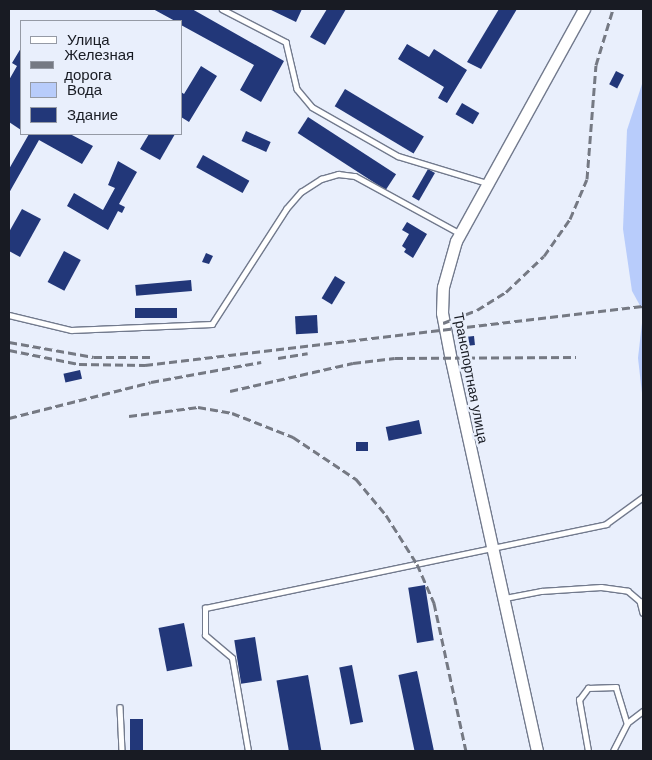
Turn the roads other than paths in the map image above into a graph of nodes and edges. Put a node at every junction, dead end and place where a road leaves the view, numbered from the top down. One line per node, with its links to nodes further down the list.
1 (222, 9): 3 (lane)
2 (584, 9): 3 (street, Транспортная улица)
3 (487, 183): 4 (street, Транспортная улица)
4 (460, 233): 5 (lane); 7 (street, Транспортная улица)
5 (9, 315)
6 (643, 497): 7 (lane)
7 (493, 550): 8 (street, Транспортная улица); 14 (lane)
8 (504, 598): 9 (lane); 15 (street, Транспортная улица)
9 (643, 613)
10 (120, 707): 13 (lane)
11 (643, 711): 12 (lane)
12 (627, 723): 16 (lane); 17 (lane)
13 (122, 751)
14 (248, 751)
15 (537, 751)
16 (588, 751)
17 (613, 751)

